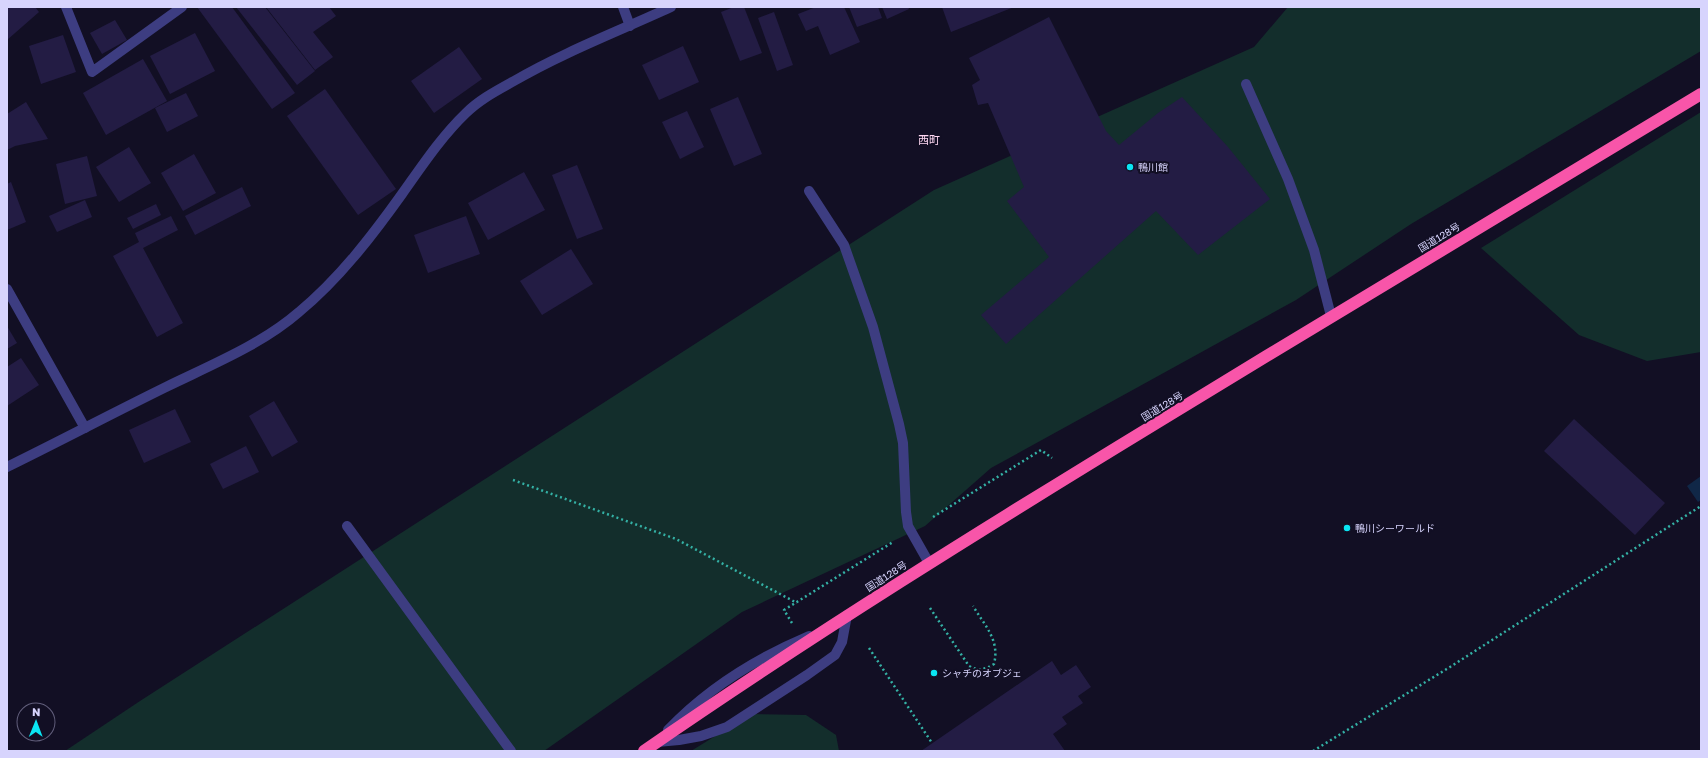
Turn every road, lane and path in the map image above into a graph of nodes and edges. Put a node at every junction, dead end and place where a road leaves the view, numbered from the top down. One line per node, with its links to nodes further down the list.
1 (66, 7): 2 (street)
2 (182, 7)
3 (623, 7): 5 (street)
4 (672, 7): 5 (street)
5 (630, 26): 11 (street)
6 (1246, 84): 10 (street)
7 (1701, 94): 10 (highway, 国道128号)
8 (809, 191): 19 (street)
9 (7, 289): 11 (street)
10 (1331, 316): 19 (highway, 国道128号)
11 (84, 428): 13 (street)
12 (1052, 458): 16 (path)
13 (7, 467)
14 (513, 480): 20 (path)
15 (1701, 506): 30 (path)
16 (933, 517)
17 (347, 526): 28 (street)
18 (893, 542): 20 (path)
19 (929, 563): 23 (highway, 国道128号)
20 (797, 603): 24 (path)
21 (973, 606): 22 (path)
22 (930, 608)
23 (847, 615): 26 (highway, 国道128号); 26 (street)
24 (794, 626)
25 (869, 648): 27 (path)
26 (657, 742): 29 (highway, 国道128号)
27 (932, 743)
28 (511, 751)
29 (644, 751)
30 (1313, 751)

